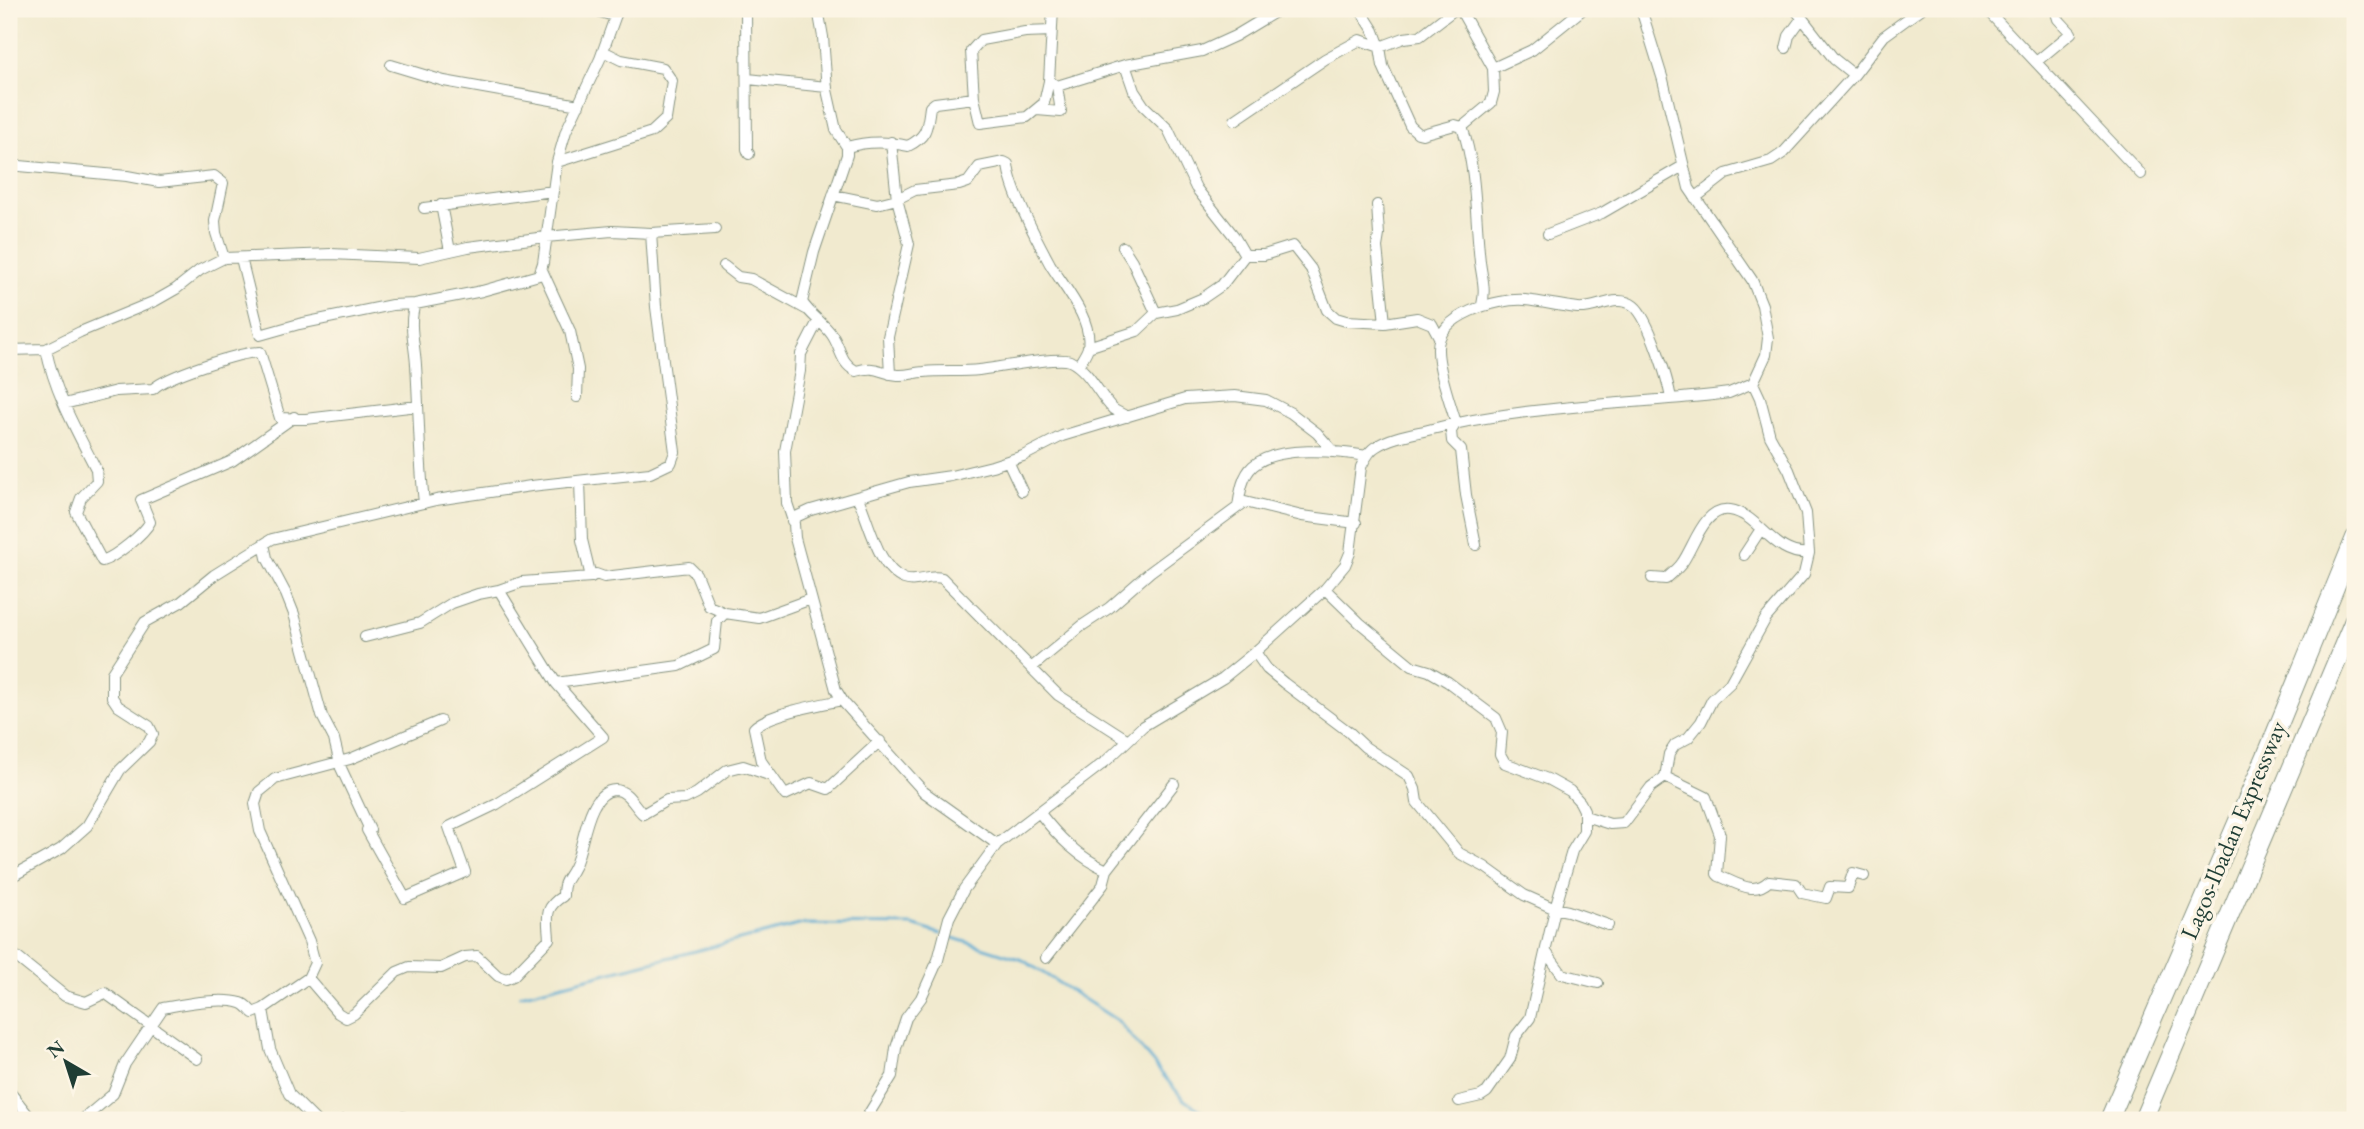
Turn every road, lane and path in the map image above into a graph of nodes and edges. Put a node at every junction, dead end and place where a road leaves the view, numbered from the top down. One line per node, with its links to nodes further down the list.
1 (590, 9): 16 (street)
2 (746, 9): 27 (street)
3 (833, 9): 14 (street)
4 (1053, 9): 18 (street)
5 (1280, 9): 24 (street)
6 (1360, 9): 19 (street)
7 (1458, 9): 19 (street); 25 (street)
8 (1583, 9): 25 (street)
9 (1657, 9): 15 (street)
10 (1795, 9): 17 (street)
11 (1921, 9): 26 (street)
12 (1986, 9): 22 (street)
13 (2055, 9): 22 (street)
14 (818, 10): 29 (street)
15 (1642, 10): 40 (street)
16 (616, 13): 21 (street)
17 (1802, 18): 20 (street); 26 (street)
18 (1052, 31): 28 (street); 30 (street)
19 (1380, 47): 33 (street); 34 (street)
20 (1786, 48)
21 (603, 51): 31 (street); 38 (street)
22 (2036, 62): 41 (street)
23 (391, 65): 31 (street)
24 (1125, 65): 28 (street); 55 (street)
25 (1493, 68): 34 (street)
26 (1854, 75): 44 (street)
27 (748, 79): 29 (street); 37 (street)
28 (1053, 83): 32 (street); 32 (street)
29 (827, 87): 36 (street)
30 (974, 98): 32 (street); 35 (street)
31 (579, 105): 38 (street)
32 (1037, 110)
33 (1235, 120)
34 (1461, 127): 61 (street)
35 (891, 142): 36 (street); 45 (street)
36 (847, 147): 43 (street)
37 (749, 154)
38 (557, 162): 42 (street)
39 (9, 165): 56 (street)
40 (1683, 166): 44 (street); 51 (street)
41 (2141, 174)
42 (553, 191): 46 (street); 52 (street)
43 (834, 195): 45 (street); 62 (street)
44 (1695, 198): 72 (street)
45 (897, 199): 67 (street); 71 (street)
46 (441, 205): 48 (street); 54 (street)
47 (1377, 205): 65 (street)
48 (424, 208)
49 (715, 229): 50 (street)
50 (651, 233): 52 (street); 83 (street)
51 (1548, 234)
52 (546, 237): 54 (street); 59 (street)
53 (1123, 247): 63 (street)
54 (450, 251): 57 (street)
55 (1245, 255): 63 (street); 65 (street)
56 (224, 258): 57 (street); 68 (street)
57 (241, 258): 60 (street)
58 (724, 266): 62 (street)
59 (543, 275): 60 (street); 73 (street)
60 (415, 304): 76 (street)
61 (1482, 305): 66 (street); 74 (street)
62 (807, 309): 64 (street)
63 (1156, 313): 67 (street)
64 (818, 321): 71 (street); 90 (street)
65 (1385, 323): 66 (street)
66 (1439, 337): 79 (street)
67 (1088, 347): 70 (street)
68 (46, 349): 69 (street); 75 (street)
69 (9, 350)
70 (1078, 366): 71 (street); 78 (street)
71 (890, 374)
72 (1752, 383): 74 (street); 97 (street)
73 (578, 397)
74 (1671, 399): 79 (street)
75 (64, 404): 77 (street); 77 (street)
76 (418, 406): 77 (street); 87 (street)
77 (294, 417)
78 (1128, 417): 80 (street); 82 (street)
79 (1456, 423): 81 (street); 95 (street)
80 (1332, 450): 81 (street); 88 (street)
81 (1367, 456): 91 (street)
82 (1008, 461): 84 (street); 85 (street)
83 (580, 481): 87 (street); 100 (street)
84 (1022, 491)
85 (872, 494): 86 (street); 89 (street)
86 (858, 498): 89 (street); 90 (street)
87 (424, 503): 94 (street)
88 (1238, 507): 91 (street); 109 (street)
89 (865, 512): 109 (street)
90 (792, 521): 104 (street)
91 (1356, 523): 102 (street)
92 (1761, 530): 97 (street); 98 (street); 101 (street)
93 (2355, 538): 145 (highway, Lagos-Ibadan Expressway)
94 (264, 544): 96 (street); 99 (street)
95 (1476, 545)
96 (252, 550): 99 (street); 124 (street)
97 (1809, 552): 117 (street)
98 (1744, 555)
99 (267, 558): 115 (street)
100 (591, 577): 103 (street); 105 (street)
101 (1652, 578)
102 (1325, 589): 108 (street); 120 (street)
103 (499, 590): 107 (street); 110 (street)
104 (811, 599): 105 (street); 111 (street)
105 (725, 613): 110 (street)
106 (2355, 618): 146 (highway, Lagos-Ibadan Expressway)
107 (365, 636)
108 (1255, 652): 113 (street); 125 (street)
109 (1031, 668): 113 (street)
110 (556, 683): 115 (street)
111 (842, 700): 114 (street); 116 (street)
112 (440, 721): 115 (street)
113 (1128, 740): 119 (street)
114 (880, 741): 116 (street); 121 (street)
115 (340, 761): 130 (street)
116 (769, 775): 130 (street)
117 (1665, 777): 120 (street); 123 (street)
118 (1174, 784): 122 (street)
119 (1039, 812): 121 (street); 122 (street)
120 (1586, 816): 125 (street)
121 (997, 844): 144 (street)
122 (1107, 870): 129 (street)
123 (1864, 876)
124 (9, 878)
125 (1555, 909): 126 (street); 128 (street)
126 (1608, 925)
127 (9, 951): 133 (street)
128 (1546, 952): 131 (street); 136 (street)
129 (1046, 958)
130 (308, 978): 132 (street)
131 (1598, 983)
132 (263, 1010): 133 (street); 139 (street)
133 (151, 1027): 134 (street); 138 (street)
134 (197, 1059)
135 (9, 1091): 137 (street)
136 (1459, 1101)
137 (32, 1120)
138 (82, 1120)
139 (315, 1120)
140 (344, 1120): 141 (street)
141 (359, 1120)
142 (397, 1120): 143 (street)
143 (407, 1120)
144 (865, 1120)
145 (2109, 1120)
146 (2143, 1120)

